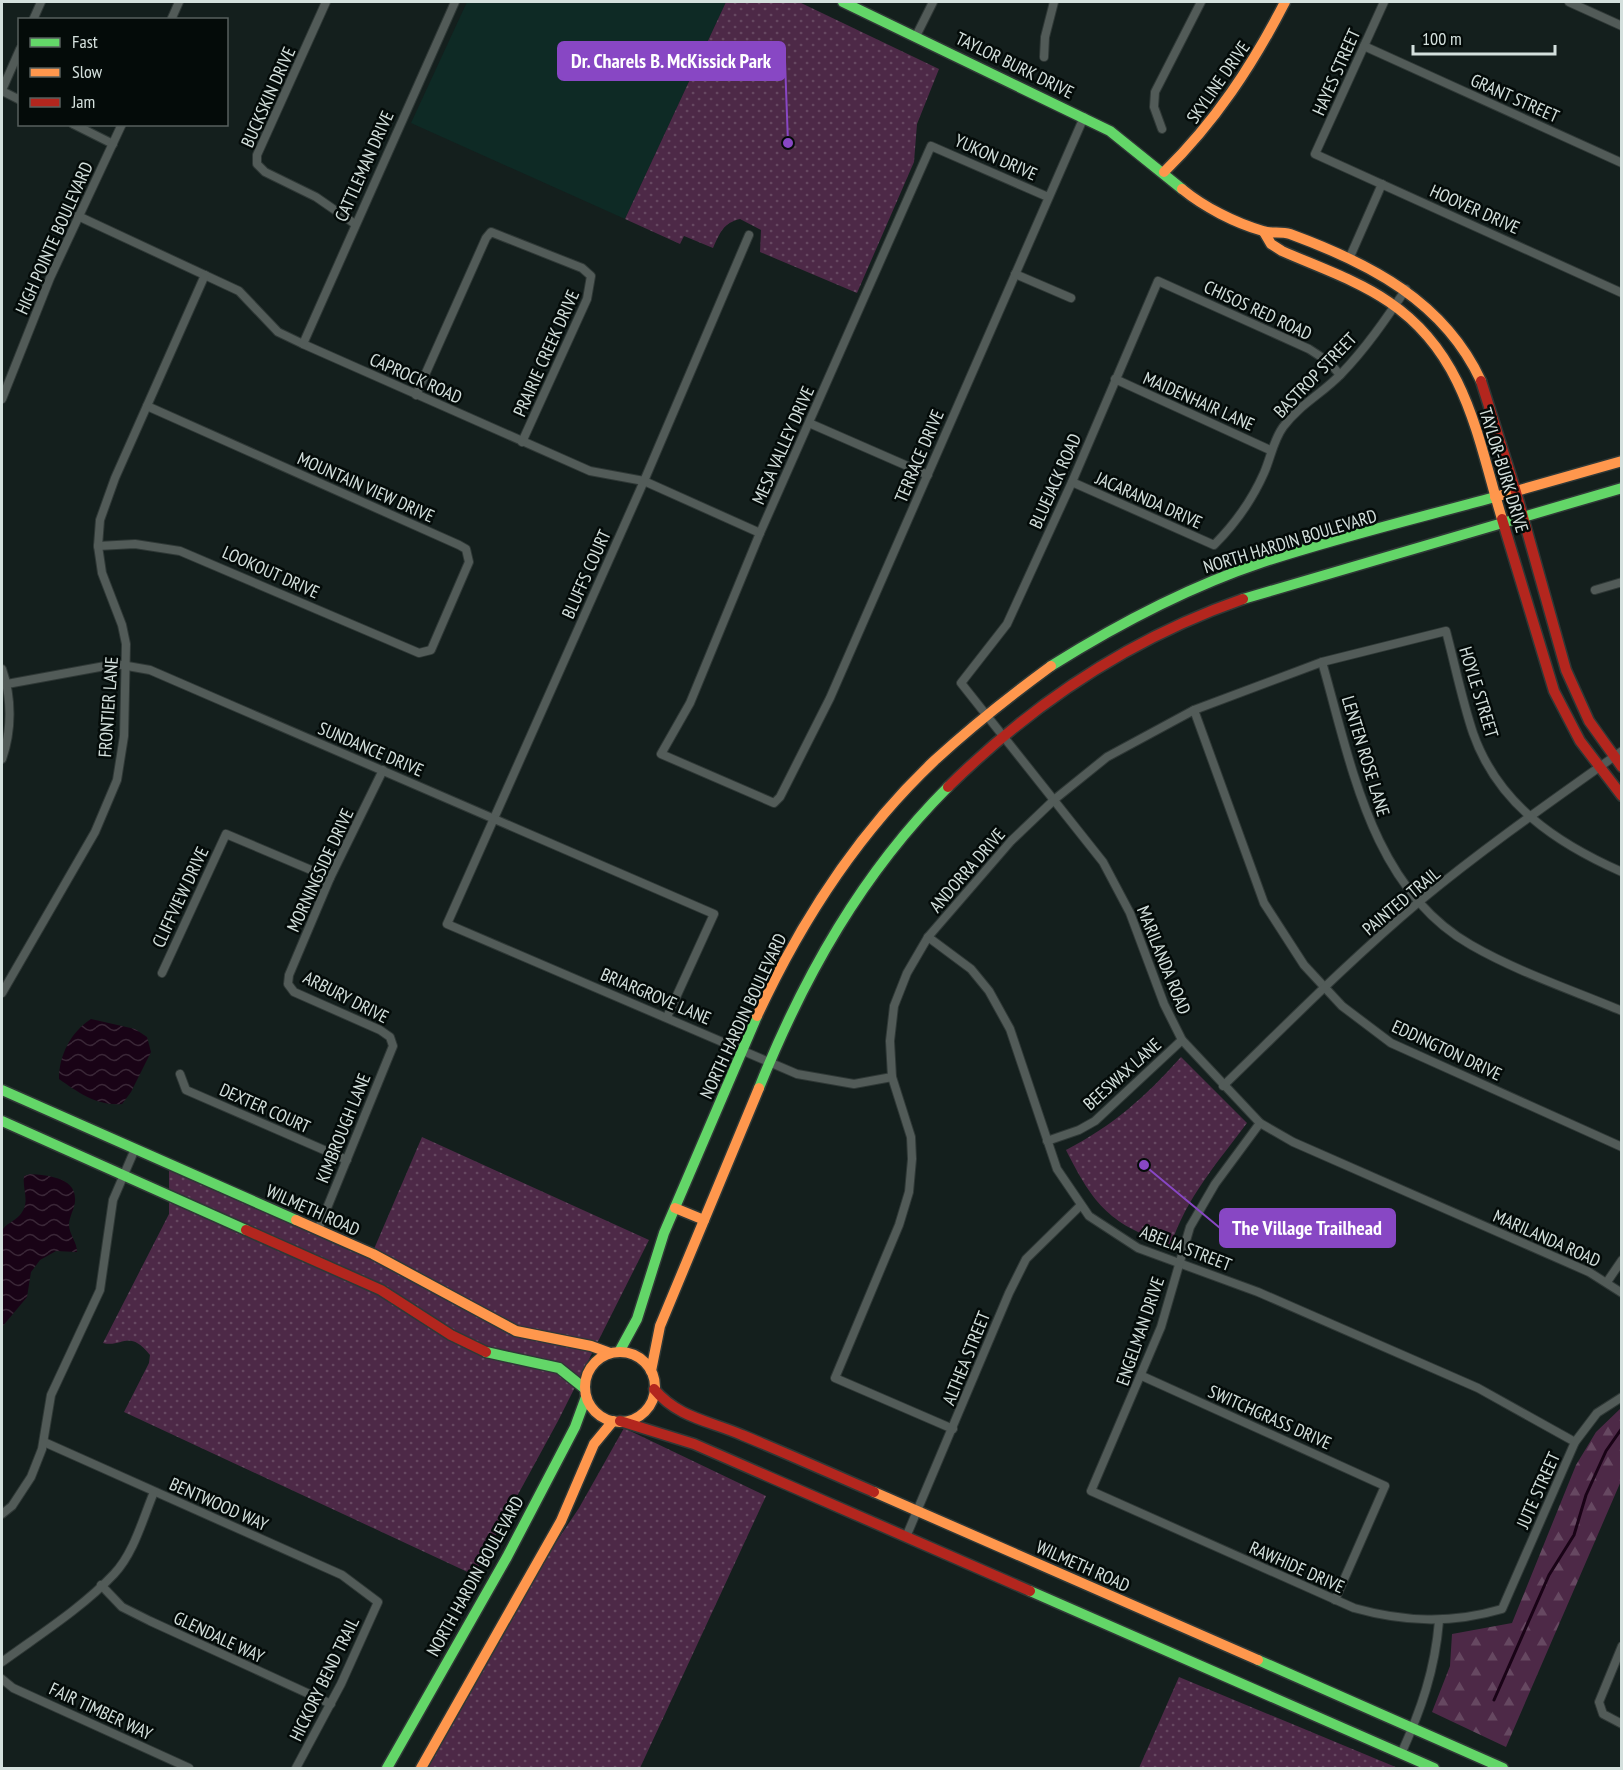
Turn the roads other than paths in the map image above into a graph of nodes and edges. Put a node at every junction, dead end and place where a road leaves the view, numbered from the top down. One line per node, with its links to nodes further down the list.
1 (41, 2): 12 (street)
2 (179, 2): 13 (street)
3 (326, 2): 33 (street, BUCKSKIN DRIVE)
4 (455, 2): 33 (street, CATTLEMAN DRIVE)
5 (843, 2): 15 (street, TAYLOR BURK DRIVE)
6 (933, 2): 15 (street)
7 (1054, 2): 18 (street)
8 (1201, 2): 24 (street)
9 (1285, 2): 29 (street, SKYLINE DRIVE)
10 (1384, 2): 16 (street, HAYES STREET)
11 (1569, 2): 14 (street)
12 (34, 18)
13 (172, 18)
14 (1622, 26)
15 (916, 36): 21 (street, TAYLOR BURK DRIVE)
16 (1364, 45): 27 (street, HAYES STREET); 28 (street, GRANT STREET)
17 (18, 55): 19 (street)
18 (1044, 57)
19 (2, 91): 20 (street)
20 (18, 98)
21 (1084, 117): 29 (street, TAYLOR BURK DRIVE); 31 (street, TERRACE DRIVE)
22 (77, 126): 25 (street)
23 (121, 126): 25 (street, HIGH POINTE BOULEVARD)
24 (1162, 129)
25 (113, 144): 32 (street, HIGH POINTE BOULEVARD)
26 (932, 146): 31 (street, YUKON DRIVE); 50 (street, MESA VALLEY DRIVE)
27 (1315, 154): 30 (street, HOOVER DRIVE)
28 (1622, 163)
29 (1164, 172): 34 (street, TAYLOR-BURK DRIVE)
30 (1382, 184): 36 (street); 41 (street, HOOVER DRIVE)
31 (1048, 196): 37 (street, TERRACE DRIVE)
32 (78, 216): 38 (street, CAPROCK ROAD); 48 (street, HIGH POINTE BOULEVARD)
33 (355, 224): 44 (street, CATTLEMAN DRIVE)
34 (1264, 232): 36 (street, TAYLOR-BURK DRIVE); 43 (street, TAYLOR-BURK DRIVE)
35 (749, 235): 55 (street, BLUFFS COURT)
36 (1349, 259): 40 (street, TAYLOR-BURK DRIVE)
37 (1015, 274): 42 (street); 54 (street, TERRACE DRIVE)
38 (205, 275): 44 (street, CAPROCK ROAD); 49 (street, FRONTIER LANE)
39 (1158, 281): 45 (street, CHISOS RED ROAD); 46 (street, BLUEJACK ROAD)
40 (1406, 289): 43 (street, BASTROP STREET); 58 (street, TAYLOR-BURK DRIVE)
41 (1622, 293)
42 (1071, 298)
43 (1395, 305): 45 (street, BASTROP STREET); 59 (street, TAYLOR-BURK DRIVE)
44 (303, 344): 47 (street, CAPROCK ROAD)
45 (1340, 375): 52 (street, BASTROP STREET)
46 (1115, 380): 52 (street, MAIDENHAIR LANE); 56 (street, BLUEJACK ROAD)
47 (417, 395): 51 (street, CAPROCK ROAD); 51 (street, PRAIRIE CREEK DRIVE)
48 (2, 399)
49 (147, 406): 64 (street, FRONTIER LANE); 68 (street, MOUNTAIN VIEW DRIVE)
50 (809, 423): 54 (street); 62 (street, MESA VALLEY DRIVE)
51 (522, 442): 55 (street, CAPROCK ROAD)
52 (1270, 450): 63 (street, BASTROP STREET)
53 (1622, 461): 58 (street, NORTH HARDIN BOULEVARD)
54 (928, 475): 77 (street, TERRACE DRIVE)
55 (644, 481): 62 (street, CAPROCK ROAD); 86 (street, BLUFFS COURT)
56 (1072, 482): 63 (street, JACARANDA DRIVE); 72 (street, BLUEJACK ROAD)
57 (1622, 488): 60 (street)
58 (1516, 492): 59 (street, NORTH HARDIN BOULEVARD); 60 (street, TAYLOR-BURK DRIVE)
59 (1495, 498): 61 (street, TAYLOR-BURK DRIVE); 75 (street, NORTH HARDIN BOULEVARD)
60 (1522, 517): 61 (street); 78 (street, TAYLOR-BURK DRIVE)
61 (1503, 523): 76 (street); 81 (street, TAYLOR-BURK DRIVE)
62 (760, 533): 77 (street, MESA VALLEY DRIVE)
63 (1214, 545)
64 (98, 546): 68 (street, LOOKOUT DRIVE); 70 (street, FRONTIER LANE)
65 (1622, 582): 66 (street)
66 (1595, 590)
67 (1446, 631): 69 (street, ANDORRA DRIVE); 85 (street, HOYLE STREET)
68 (425, 653)
69 (1322, 662): 74 (street, ANDORRA DRIVE); 89 (street, LENTEN ROSE LANE)
70 (128, 665): 73 (street, SUNDANCE DRIVE); 82 (street, SUNDANCE DRIVE); 95 (street, FRONTIER LANE)
71 (2, 669): 73 (street)
72 (961, 683): 75 (street, MARILANDA ROAD)
73 (7, 684): 79 (street)
74 (1194, 710): 84 (street, ANDORRA DRIVE); 94 (street, EDDINGTON DRIVE)
75 (985, 715): 76 (street, MARILANDA ROAD); 100 (street, NORTH HARDIN BOULEVARD)
76 (1001, 736): 84 (street, MARILANDA ROAD); 101 (street)
77 (661, 754)
78 (1618, 754): 80 (street, TAYLOR-BURK DRIVE); 81 (street, PAINTED TRAIL)
79 (2, 759)
80 (1622, 766)
81 (1598, 767): 83 (street, TAYLOR-BURK DRIVE); 85 (street, PAINTED TRAIL)
82 (383, 770): 86 (street, SUNDANCE DRIVE); 88 (street, MORNINGSIDE DRIVE)
83 (1622, 796)
84 (1055, 800): 91 (street, ANDORRA DRIVE); 99 (street, MARILANDA ROAD)
85 (1529, 817): 87 (street, HOYLE STREET); 89 (street, PAINTED TRAIL)
86 (495, 818): 90 (street, BLUFFS COURT); 97 (street, SUNDANCE DRIVE)
87 (1622, 872)
88 (330, 878): 92 (street, CLIFFVIEW DRIVE); 93 (street, MORNINGSIDE DRIVE)
89 (1420, 901): 94 (street, PAINTED TRAIL); 96 (street, LENTEN ROSE LANE)
90 (447, 924): 97 (street, BRIARGROVE LANE)
91 (928, 937): 103 (street, ANDORRA DRIVE); 108 (street, ABELIA STREET)
92 (162, 973)
93 (288, 984): 98 (street, ARBURY DRIVE)
94 (1324, 988): 104 (street, PAINTED TRAIL); 109 (street, EDDINGTON DRIVE)
95 (2, 993)
96 (1622, 1011)
97 (667, 1017): 100 (street, BRIARGROVE LANE)
98 (390, 1037): 111 (street, KIMBROUGH LANE)
99 (1182, 1040): 104 (street, MARILANDA ROAD); 108 (street, BEESWAX LANE)
100 (743, 1050): 101 (street, BRIARGROVE LANE); 114 (street, NORTH HARDIN BOULEVARD)
101 (770, 1062): 103 (street, BRIARGROVE LANE); 115 (street)
102 (180, 1074): 111 (street, DEXTER COURT)
103 (892, 1077): 128 (street, ANDORRA DRIVE)
104 (1223, 1086): 107 (street, MARILANDA ROAD)
105 (2, 1090): 110 (street, WILMETH ROAD)
106 (2, 1121): 112 (street)
107 (1260, 1123): 118 (street, ENGELMAN DRIVE); 119 (street, MARILANDA ROAD)
108 (1047, 1141): 113 (street, ABELIA STREET)
109 (1622, 1147)
110 (135, 1149): 112 (street); 116 (street, WILMETH ROAD)
111 (347, 1160): 116 (street, KIMBROUGH LANE)
112 (124, 1175): 125 (street); 129 (street)
113 (1080, 1206): 118 (street, ABELIA STREET); 128 (street, ALTHEA STREET)
114 (675, 1208): 115 (street); 121 (street, NORTH HARDIN BOULEVARD)
115 (704, 1220): 122 (street)
116 (318, 1230): 121 (street, WILMETH ROAD)
117 (1622, 1260): 119 (street)
118 (1179, 1262): 123 (street, ENGELMAN DRIVE); 130 (street, ABELIA STREET)
119 (1607, 1282): 120 (street, MARILANDA ROAD)
120 (1622, 1293)
121 (615, 1352): 122 (street); 125 (street)
122 (651, 1371): 124 (street)
123 (1142, 1376): 131 (street, ENGELMAN DRIVE); 137 (street, SWITCHGRASS DRIVE)
124 (654, 1389): 127 (street); 133 (street, WILMETH ROAD)
125 (585, 1392): 127 (street); 150 (street, NORTH HARDIN BOULEVARD)
126 (1622, 1397): 130 (street, JUTE STREET)
127 (617, 1421): 135 (street); 151 (street)
128 (953, 1429): 133 (street, ALTHEA STREET)
129 (44, 1442): 132 (street, BENTWOOD WAY); 134 (street)
130 (1575, 1442): 139 (street, JUTE STREET)
131 (1091, 1491): 137 (street, RAWHIDE DRIVE)
132 (154, 1492): 136 (street); 138 (street, BENTWOOD WAY)
133 (917, 1512): 135 (street, ALTHEA STREET); 146 (street, WILMETH ROAD)
134 (2, 1514)
135 (906, 1538): 147 (street)
136 (101, 1586): 142 (street); 144 (street, GLENDALE WAY)
137 (1335, 1600): 140 (street, RAWHIDE DRIVE)
138 (378, 1602): 144 (street, HICKORY BEND TRAIL)
139 (1502, 1609): 140 (street, RAWHIDE DRIVE)
140 (1439, 1621): 146 (street)
141 (1622, 1646): 145 (street)
142 (2, 1662)
143 (2, 1679): 148 (street, FAIR TIMBER WAY)
144 (331, 1704): 149 (street, HICKORY BEND TRAIL)
145 (1622, 1724)
146 (1412, 1729): 147 (street); 153 (street, WILMETH ROAD)
147 (1401, 1754): 152 (street)
148 (189, 1768)
149 (296, 1768)
150 (387, 1768)
151 (421, 1768)
152 (1434, 1768)
153 (1503, 1768)

